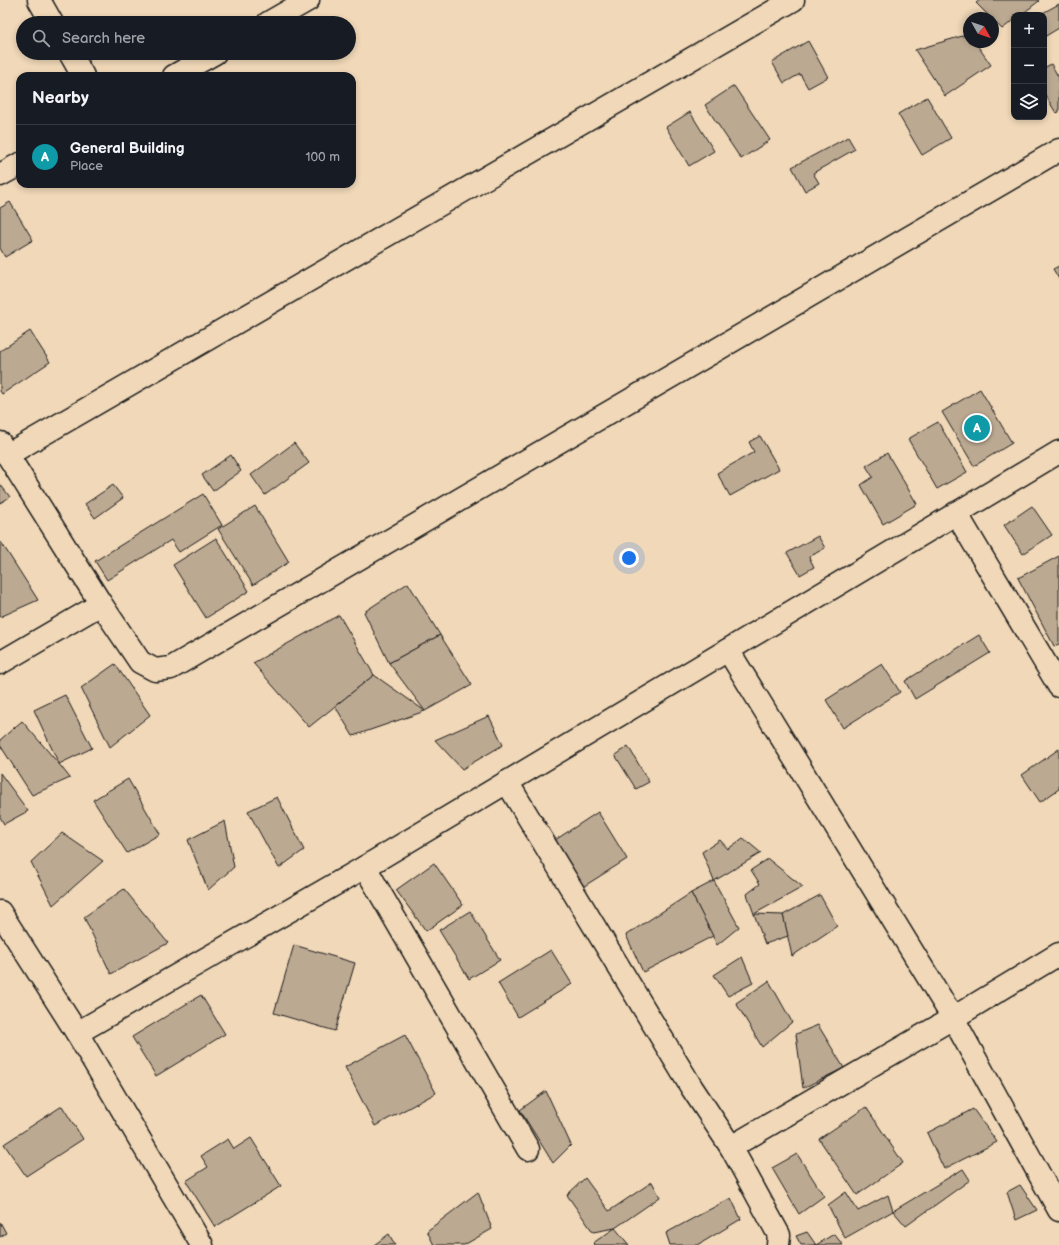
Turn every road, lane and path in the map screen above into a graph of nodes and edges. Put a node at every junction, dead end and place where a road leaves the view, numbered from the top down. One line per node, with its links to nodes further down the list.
1 (39, 0): 4 (street)
2 (308, 0): 5 (street)
3 (793, 0): 13 (street)
4 (48, 16)
5 (280, 16)
6 (74, 60): 8 (street)
7 (203, 60): 9 (street)
8 (81, 72)
9 (181, 72)
10 (1059, 150): 16 (street)
11 (16, 166): 12 (street)
12 (0, 175)
13 (3, 449): 16 (street)
14 (1059, 452): 15 (street)
15 (956, 513): 17 (street); 19 (street)
16 (101, 604): 18 (street)
17 (728, 650): 20 (street); 24 (street)
18 (0, 663)
19 (1059, 686)
20 (507, 782): 21 (street); 26 (street)
21 (365, 867): 25 (street); 27 (street)
22 (2, 919): 25 (street)
23 (1059, 954): 24 (street)
24 (952, 1018): 26 (street); 28 (street)
25 (77, 1033): 29 (street)
26 (730, 1147): 30 (street)
27 (528, 1149)
28 (1059, 1210)
29 (202, 1245)
30 (778, 1245)

